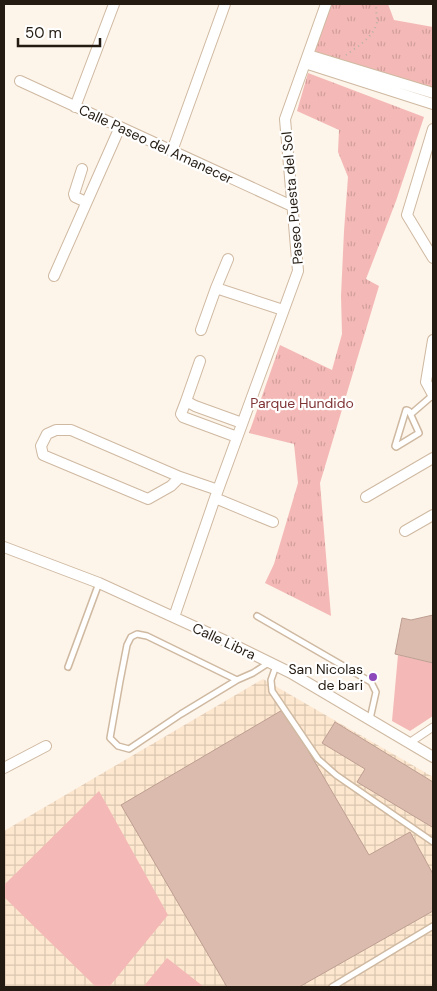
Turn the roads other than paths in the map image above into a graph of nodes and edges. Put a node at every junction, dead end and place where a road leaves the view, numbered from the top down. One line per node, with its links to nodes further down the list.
1 (114, 4): 8 (street)
2 (225, 4): 11 (street)
3 (326, 4): 4 (street, Paseo Puesta del Sol)
4 (307, 59): 6 (street); 7 (street); 16 (street, Paseo Puesta del Sol)
5 (20, 81): 8 (street, Calle Paseo del Amanecer)
6 (433, 93)
7 (433, 104)
8 (75, 107): 9 (street, Calle Paseo del Amanecer)
9 (120, 127): 11 (street, Calle Paseo del Amanecer); 15 (street)
10 (433, 129): 12 (street)
11 (172, 151): 16 (street, Calle Paseo del Amanecer)
12 (422, 166): 14 (street); 17 (street)
13 (82, 169): 15 (street)
14 (433, 170)
15 (86, 202): 19 (street)
16 (292, 206): 21 (street, Paseo Puesta del Sol)
17 (433, 258)
18 (228, 259): 20 (street)
19 (54, 276)
20 (216, 288): 21 (street); 22 (street)
21 (283, 310): 29 (street, Paseo Puesta del Sol)
22 (201, 330)
23 (433, 340): 25 (street)
24 (200, 361): 27 (street)
25 (430, 380): 26 (street)
26 (433, 395): 28 (lane)
27 (186, 401): 29 (street); 30 (street)
28 (411, 414): 28 (lane)
29 (242, 423): 30 (street, Paseo Puesta del Sol)
30 (237, 437): 33 (street, Paseo Puesta del Sol)
31 (433, 458): 34 (street)
32 (180, 476): 32 (street); 33 (street)
33 (216, 494): 36 (street); 41 (street, Paseo Puesta del Sol)
34 (366, 497)
35 (433, 515): 37 (street)
36 (273, 522)
37 (406, 531)
38 (4, 547): 39 (street, Calle Libra)
39 (99, 583): 41 (street, Calle Libra); 43 (lane)
40 (257, 616): 45 (lane)
41 (174, 617): 42 (street, Calle Libra)
42 (273, 664): 44 (lane); 45 (street, Calle Libra); 51 (lane)
43 (68, 667)
44 (237, 680): 44 (lane)
45 (370, 719): 47 (street, Calle Libra)
46 (433, 727): 47 (street)
47 (410, 742): 49 (street, Calle Libra)
48 (46, 746): 50 (street)
49 (433, 757)
50 (4, 768)
51 (433, 842)
52 (433, 926): 53 (lane)
53 (332, 987)

